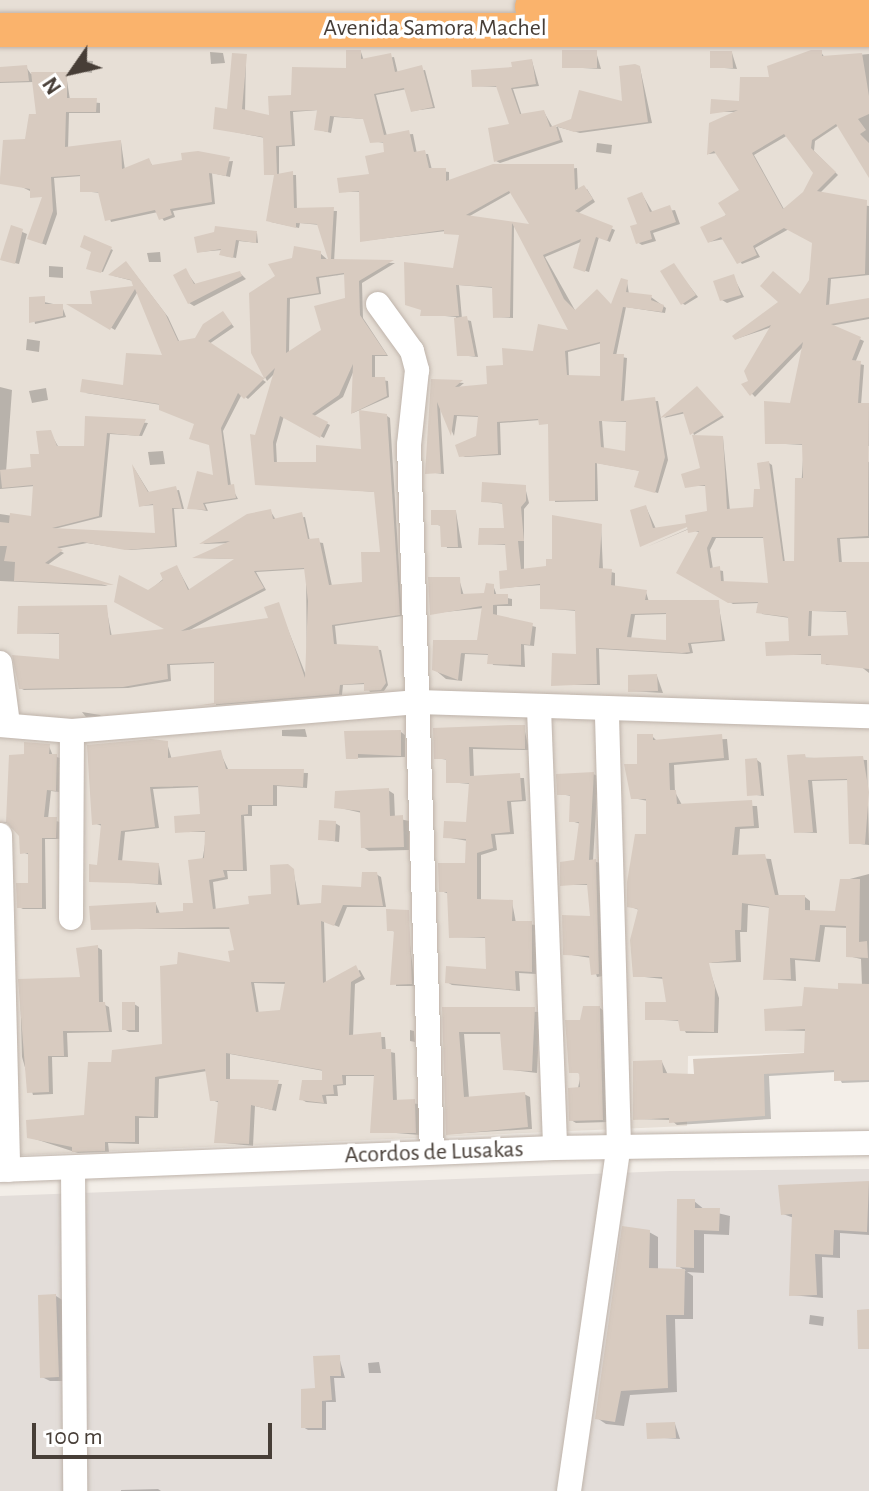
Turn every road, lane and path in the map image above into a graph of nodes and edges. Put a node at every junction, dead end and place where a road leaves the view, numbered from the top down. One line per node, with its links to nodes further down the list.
1 (869, 5): 3 (highway, Avenida Samora Machel)
2 (0, 11): 3 (highway, Avenida Samora Machel)
3 (721, 12): 4 (highway, Avenida Samora Machel); 5 (highway, Avenida Samora Machel)
4 (0, 30)
5 (869, 30)
6 (378, 304): 8 (street)
7 (0, 663): 12 (street)
8 (418, 702): 9 (street); 13 (street); 19 (street)
9 (539, 708): 10 (street); 18 (street)
10 (607, 708): 11 (street); 17 (street)
11 (869, 716)
12 (4, 724): 13 (street)
13 (72, 731): 15 (street)
14 (0, 835): 21 (street)
15 (71, 918)
16 (869, 1143): 17 (street, Acordos de Lusakas)
17 (619, 1146): 18 (street, Acordos de Lusakas); 23 (street)
18 (555, 1148): 19 (street, Acordos de Lusakas)
19 (432, 1152): 20 (street, Acordos de Lusakas)
20 (73, 1168): 21 (street, Acordos de Lusakas); 22 (street)
21 (4, 1170)
22 (75, 1491)
23 (569, 1491)

